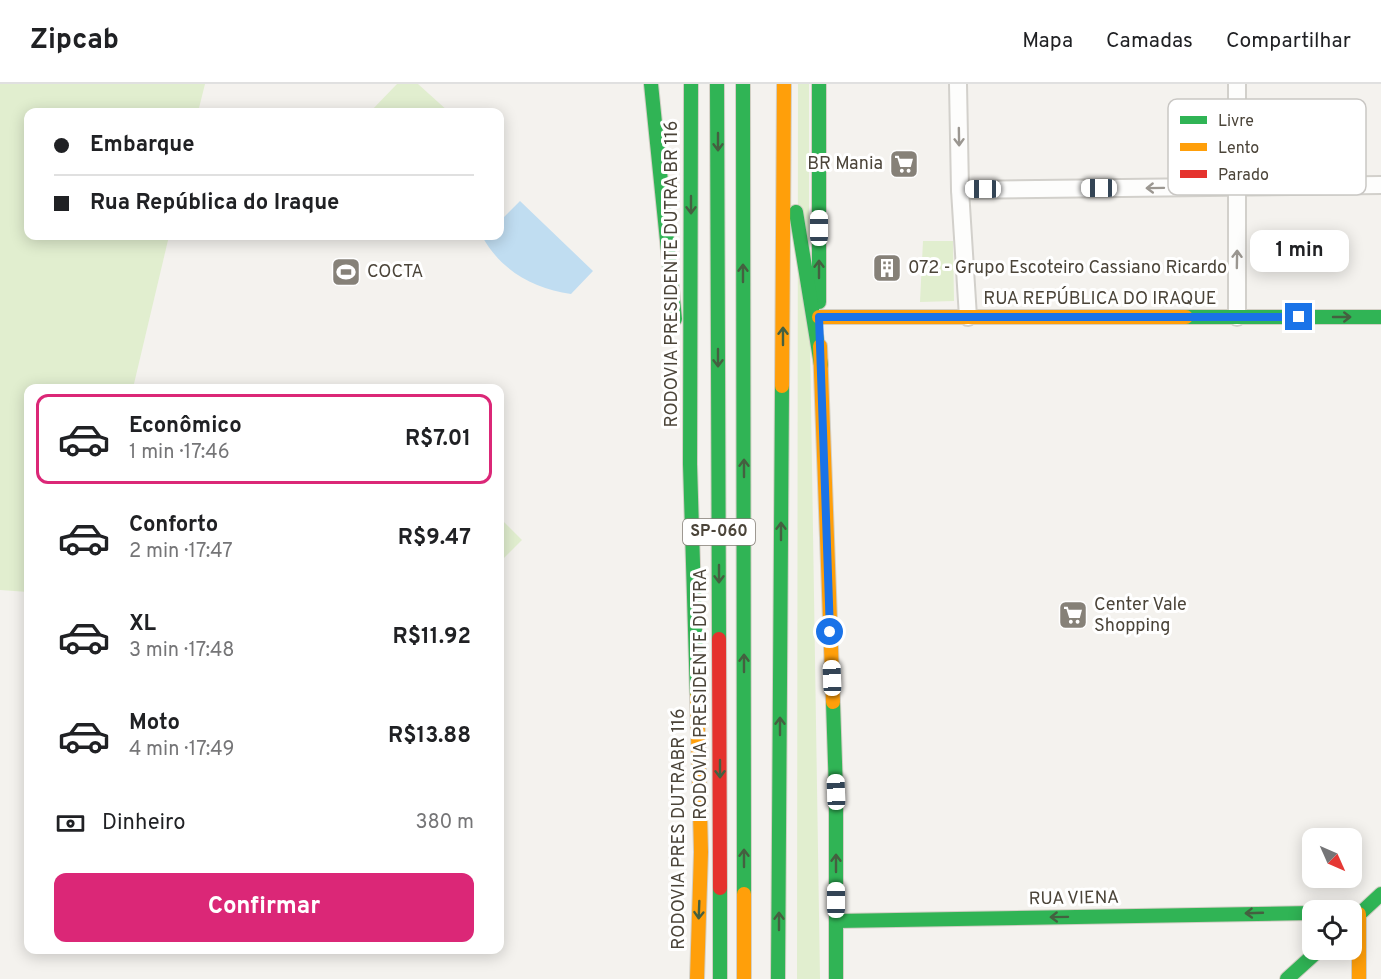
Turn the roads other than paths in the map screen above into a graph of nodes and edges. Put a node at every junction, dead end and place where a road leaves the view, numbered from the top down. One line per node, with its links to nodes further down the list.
1 (651, 84): 21 (main road)
2 (691, 84): 21 (main road, RODOVIA PRESIDENTE DUTRA BR 116, one-way to 21)
3 (717, 84): 29 (main road, RODOVIA PRESIDENTE DUTRA / SP-060, one-way to 29)
4 (743, 84): 30 (main road, SP-060, one-way to 4)
5 (784, 84): 10 (main road)
6 (819, 84): 16 (main road, one-way to 6)
7 (957, 84): 14 (street, one-way to 14)
8 (1237, 84): 9 (street)
9 (1237, 99)
10 (784, 134): 20 (main road); 31 (main road, one-way to 10)
11 (1366, 185): 12 (street)
12 (1381, 185)
13 (1168, 188): 14 (street, one-way to 14)
14 (960, 190): 17 (street)
15 (1238, 195): 18 (street, one-way to 15)
16 (819, 317): 17 (main road, RUA REPÚBLICA DO IRAQUE); 20 (main road)
17 (968, 317): 18 (main road, RUA REPÚBLICA DO IRAQUE)
18 (1237, 317): 19 (main road, RUA REPÚBLICA DO IRAQUE, one-way to 19)
19 (1381, 317)
20 (821, 365): 25 (main road, one-way to 20)
21 (690, 464): 28 (main road, RODOVIA PRES DUTRABR 116, one-way to 28)
22 (1381, 894): 23 (main road)
23 (1362, 909)
24 (1302, 913): 25 (main road, RUA VIENA, one-way to 25)
25 (836, 921): 32 (main road)
26 (1308, 960): 33 (main road)
27 (1357, 960): 34 (main road)
28 (697, 979)
29 (720, 979)
30 (744, 979)
31 (778, 979)
32 (836, 979)
33 (1287, 979)
34 (1359, 979)

